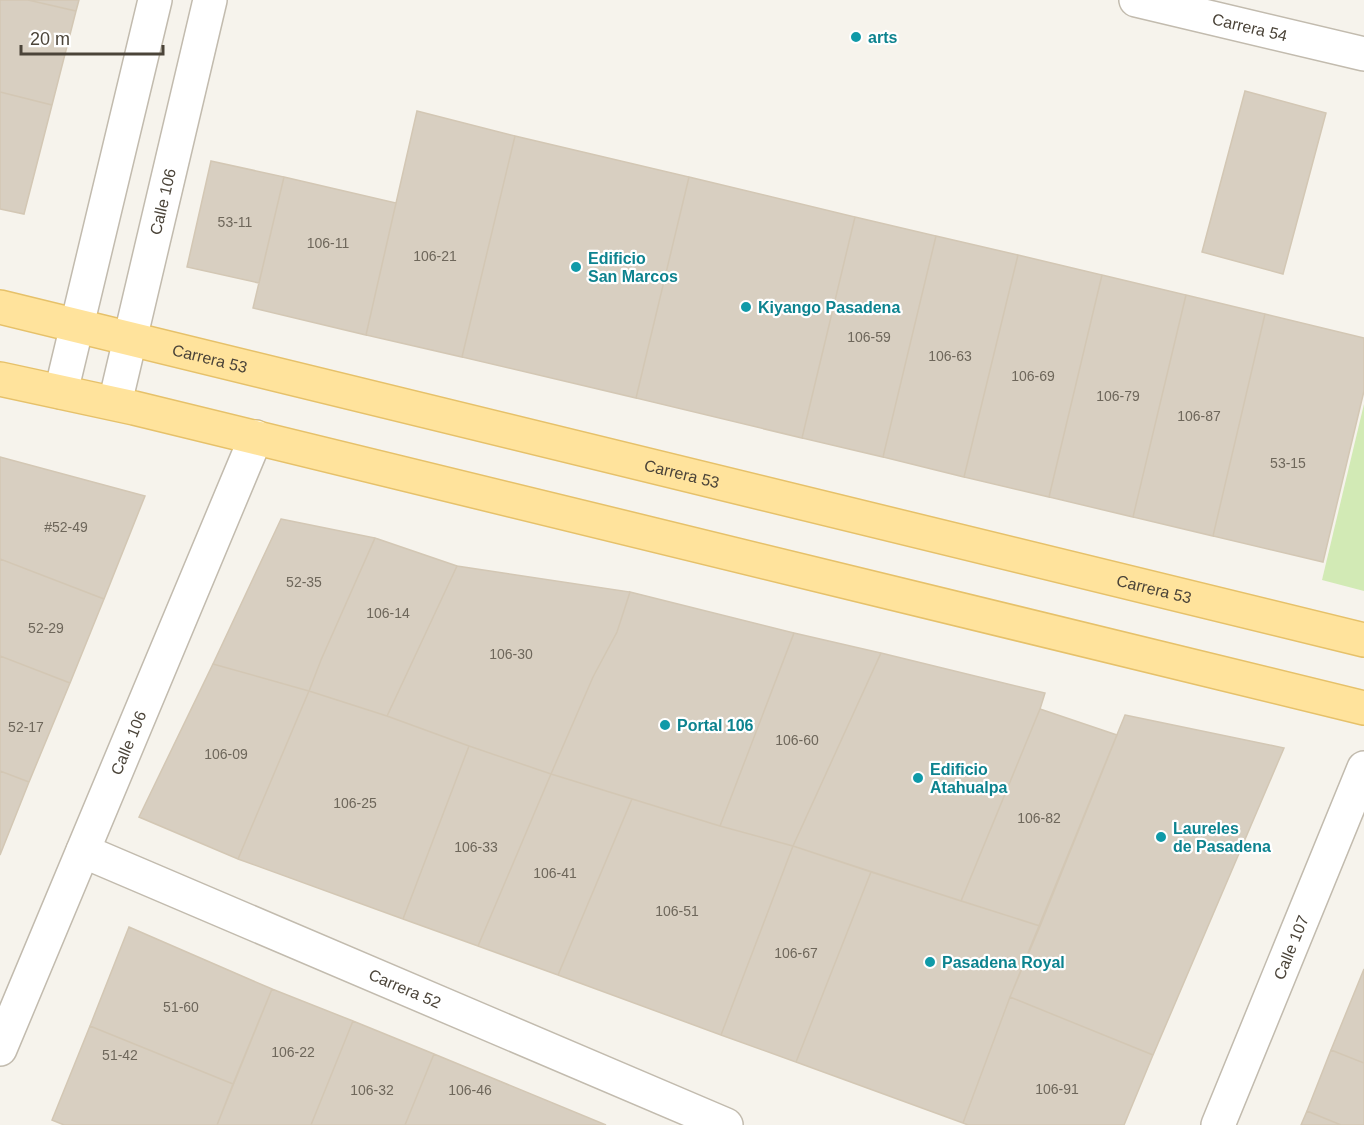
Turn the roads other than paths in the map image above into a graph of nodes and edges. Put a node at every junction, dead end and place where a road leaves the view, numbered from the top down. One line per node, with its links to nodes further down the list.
1 (155, 0): 7 (street)
2 (210, 0): 8 (street, Calle 106)
3 (1136, 0): 4 (street, Carrera 54)
4 (1193, 7): 5 (street, Carrera 54)
5 (1364, 54)
6 (0, 307): 7 (main road, Carrera 53)
7 (77, 326): 8 (main road, Carrera 53); 10 (street)
8 (131, 338): 11 (street, Calle 106); 13 (main road, Carrera 53)
9 (0, 379): 10 (main road)
10 (62, 392): 11 (main road)
11 (115, 403): 12 (main road)
12 (256, 438): 14 (main road); 16 (street, Calle 106)
13 (1364, 640)
14 (1364, 708)
15 (1364, 768): 19 (street, Calle 107)
16 (84, 850): 17 (street, Calle 106); 18 (street, Carrera 52)
17 (0, 1049)
18 (726, 1125)
19 (1218, 1125)

